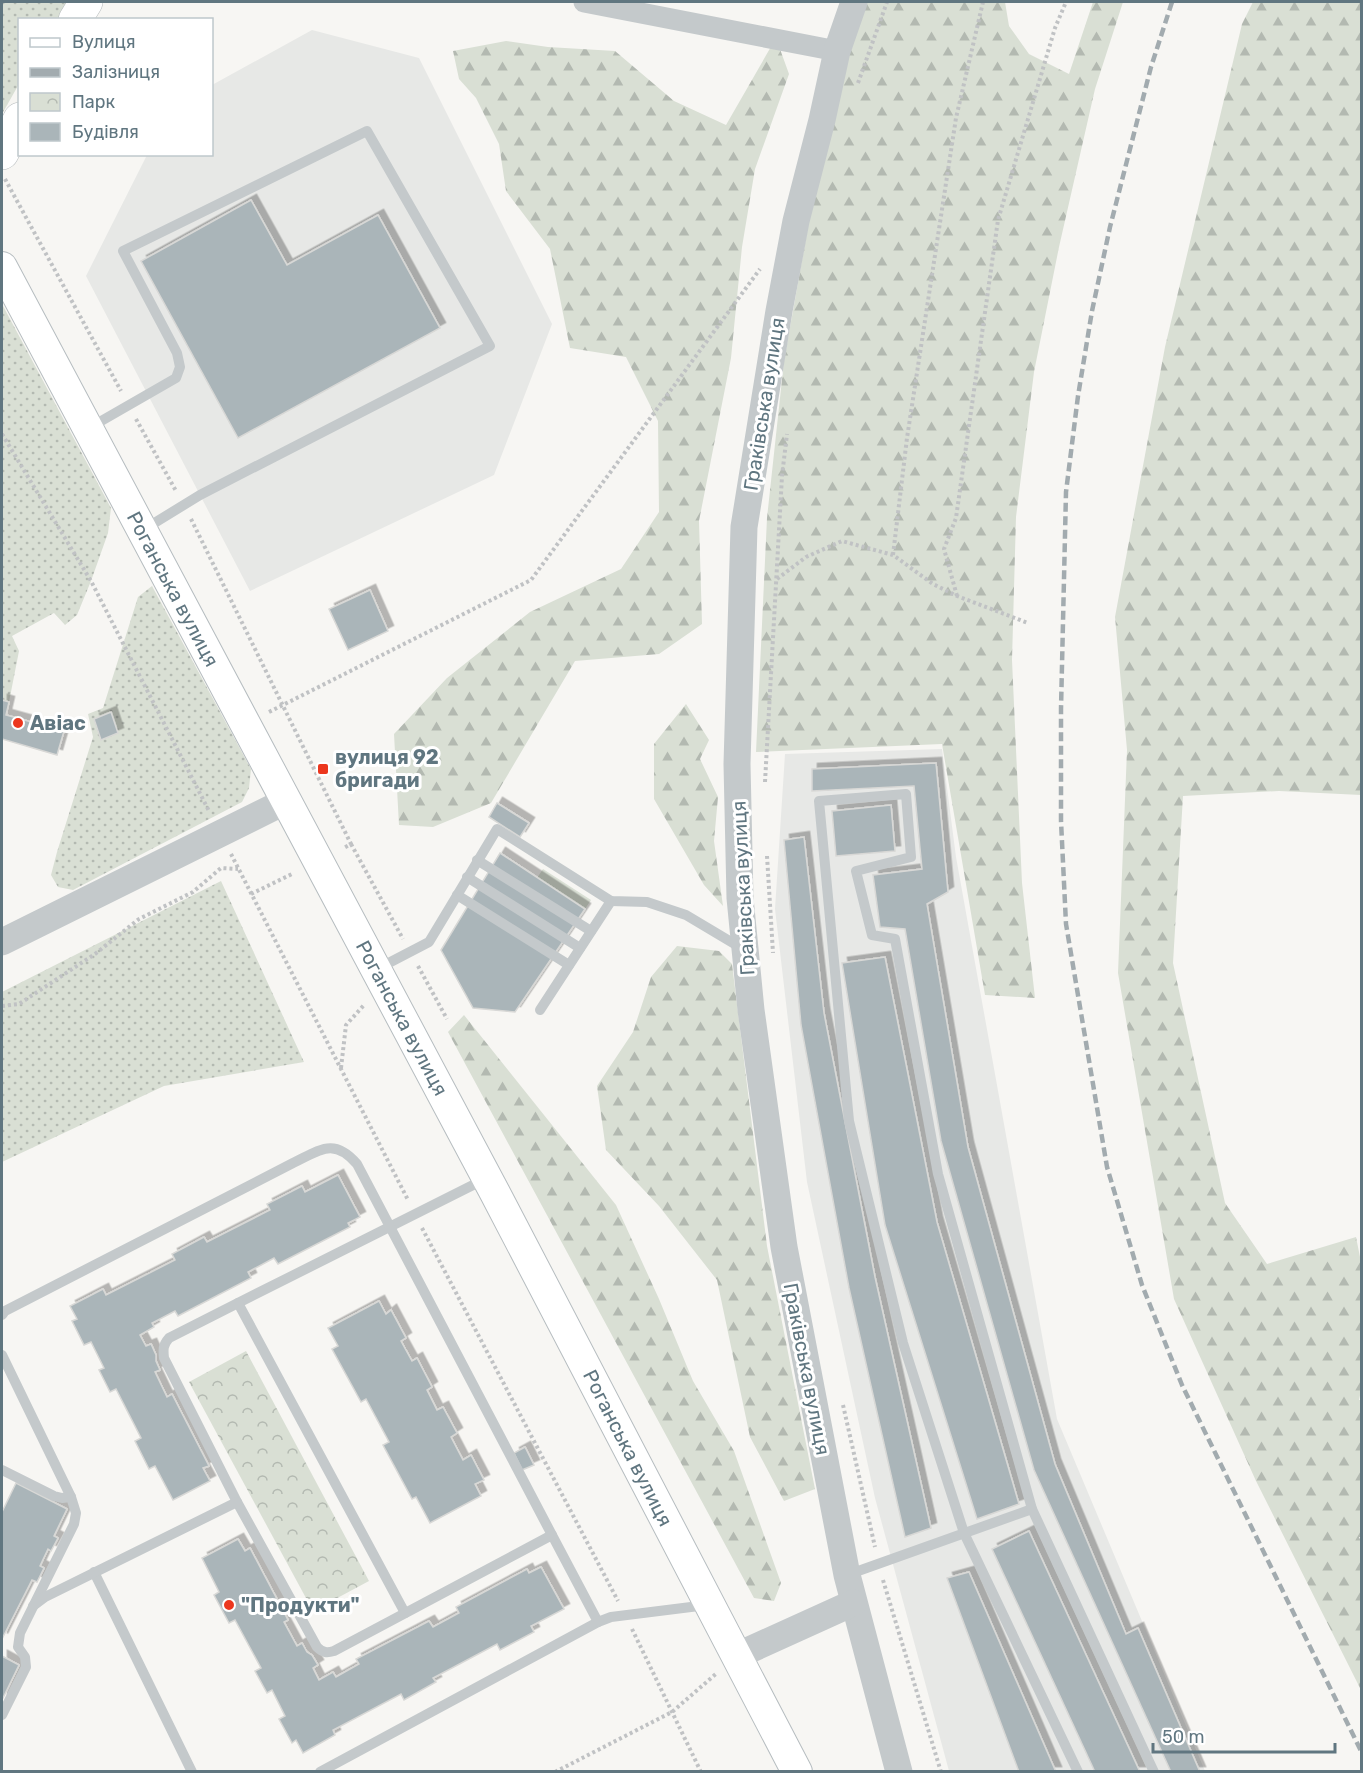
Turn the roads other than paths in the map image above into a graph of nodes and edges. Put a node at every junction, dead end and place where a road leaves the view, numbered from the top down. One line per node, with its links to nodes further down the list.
1 (86, 2): 4 (highway)
2 (584, 2): 5 (street)
3 (854, 2): 5 (street, Граківська вулиця)
4 (76, 18)
5 (837, 51): 19 (street, Граківська вулиця)
6 (18, 123): 7 (highway)
7 (2, 153)
8 (2, 267): 9 (main road, Роганська вулиця)
9 (88, 428): 10 (main road, Роганська вулиця); 10 (lane)
10 (142, 530): 11 (main road, Роганська вулиця)
11 (286, 801): 17 (street); 21 (main road, Роганська вулиця)
12 (477, 861): 13 (lane); 15 (lane); 16 (lane)
13 (467, 877): 14 (lane); 18 (lane)
14 (457, 895): 20 (lane); 21 (lane)
15 (611, 901): 16 (lane); 19 (lane)
16 (591, 932): 18 (lane)
17 (2, 942)
18 (580, 948): 20 (lane)
19 (744, 949): 34 (street, Граківська вулиця)
20 (569, 965): 22 (lane)
21 (379, 976): 23 (main road, Роганська вулиця)
22 (540, 1010)
23 (487, 1178): 24 (lane); 36 (main road, Роганська вулиця)
24 (238, 1303): 29 (lane); 38 (lane)
25 (2, 1315): 32 (lane)
26 (2, 1355): 28 (lane)
27 (2, 1470): 28 (lane)
28 (71, 1497): 37 (lane)
29 (237, 1502): 33 (lane); 38 (lane)
30 (1032, 1509): 31 (lane); 31 (lane); 47 (lane)
31 (964, 1533): 34 (lane); 46 (lane)
32 (552, 1535): 38 (lane); 39 (lane)
33 (94, 1572): 37 (lane); 42 (lane)
34 (847, 1575): 35 (street, Граківська вулиця)
35 (854, 1603): 40 (street); 45 (street, Граківська вулиця)
36 (709, 1604): 39 (lane); 40 (main road, Роганська вулиця)
37 (33, 1606): 41 (lane)
38 (405, 1614)
39 (598, 1622): 43 (lane)
40 (736, 1656): 44 (main road, Роганська вулиця)
41 (2, 1715)
42 (192, 1772)
43 (320, 1772)
44 (797, 1772)
45 (898, 1772)
46 (1078, 1772)
47 (1154, 1772)

